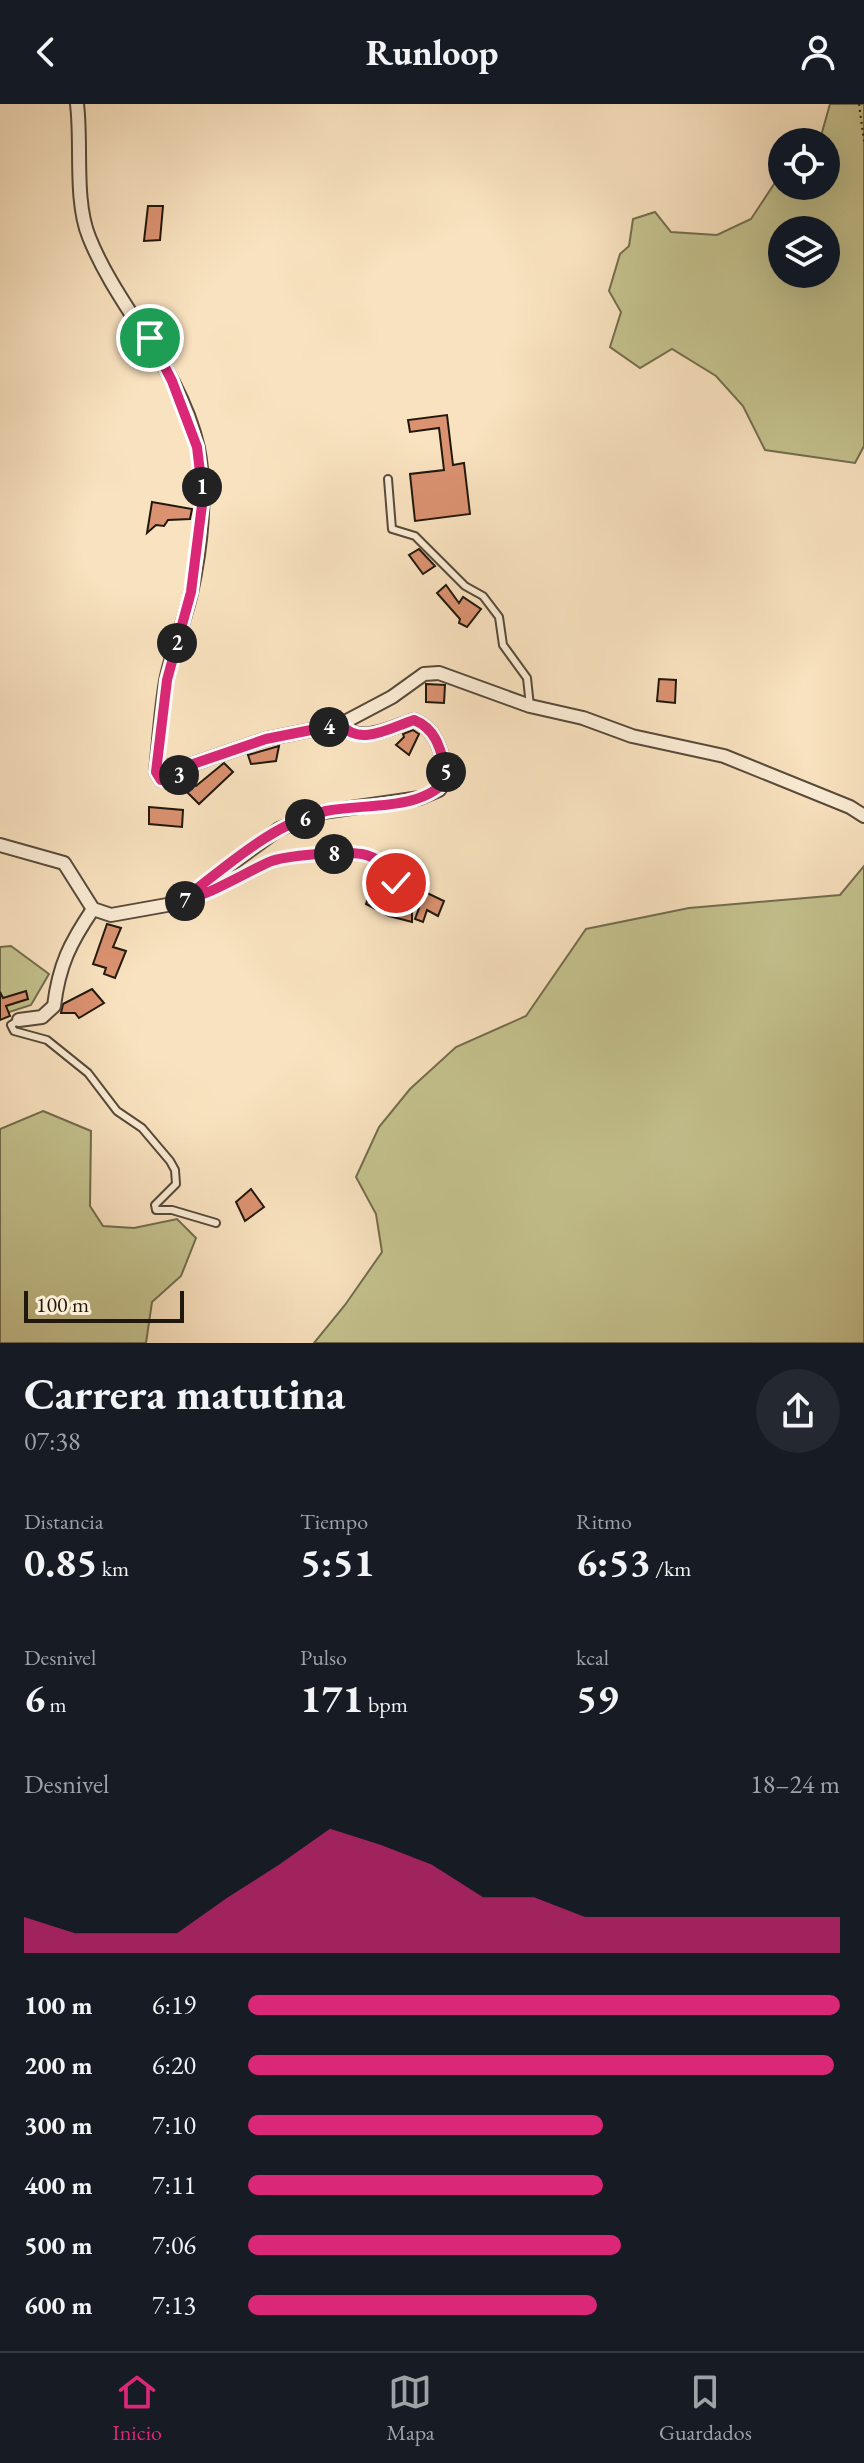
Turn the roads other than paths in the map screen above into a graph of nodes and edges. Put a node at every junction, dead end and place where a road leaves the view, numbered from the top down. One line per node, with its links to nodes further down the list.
1 (77, 104): 4 (street)
2 (388, 479): 3 (lane)
3 (530, 706): 4 (street); 5 (street)
4 (341, 724): 8 (street)
5 (864, 816)
6 (0, 845): 9 (street)
7 (396, 883): 8 (lane)
8 (178, 903): 9 (street)
9 (93, 909): 10 (street)
10 (19, 1020): 11 (lane)
11 (216, 1223)

